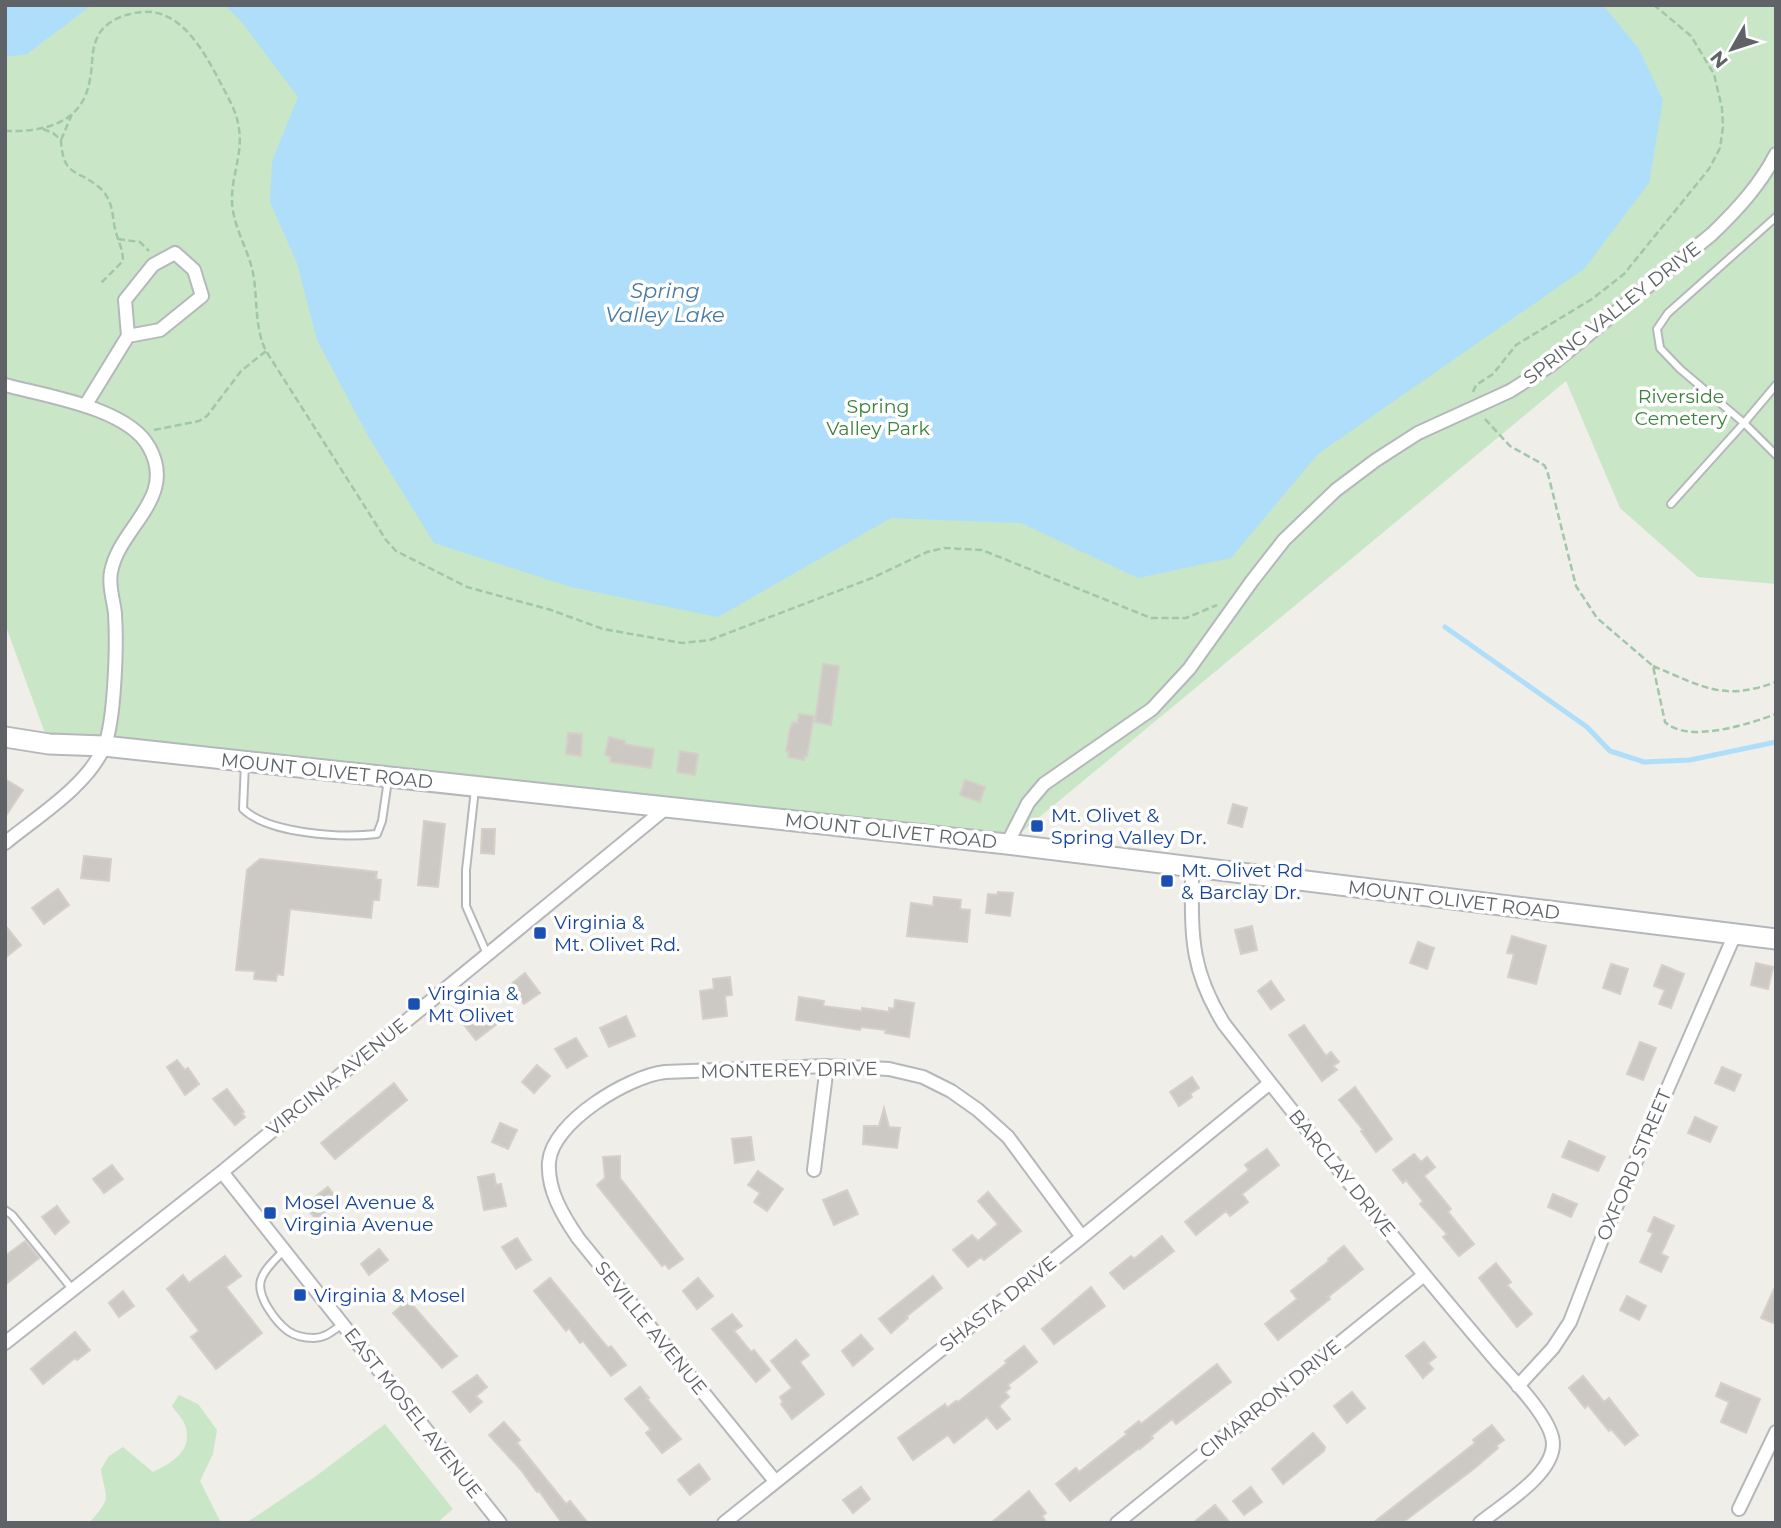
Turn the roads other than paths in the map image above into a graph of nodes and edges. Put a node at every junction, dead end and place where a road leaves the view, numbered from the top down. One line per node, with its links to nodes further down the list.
1 (1776, 154): 17 (street, SPRING VALLEY DRIVE)
2 (1776, 217): 7 (lane)
3 (128, 336): 3 (street); 6 (street)
4 (5, 385): 6 (street)
5 (1776, 385): 7 (lane)
6 (85, 406): 11 (street)
7 (1744, 423): 8 (lane); 9 (lane)
8 (1776, 455)
9 (1671, 504)
10 (5, 737): 11 (street, MOUNT OLIVET ROAD)
11 (104, 746): 12 (street, MOUNT OLIVET ROAD); 16 (street)
12 (246, 761): 13 (street, MOUNT OLIVET ROAD); 13 (lane)
13 (388, 777): 14 (street, MOUNT OLIVET ROAD)
14 (475, 787): 15 (street, MOUNT OLIVET ROAD); 21 (lane)
15 (666, 808): 17 (street, MOUNT OLIVET ROAD); 21 (street, VIRGINIA AVENUE)
16 (5, 843)
17 (1007, 844): 18 (street, MOUNT OLIVET ROAD)
18 (1192, 866): 19 (street, MOUNT OLIVET ROAD); 23 (street, BARCLAY DRIVE)
19 (1735, 934): 20 (street, MOUNT OLIVET ROAD); 34 (street, OXFORD STREET)
20 (1776, 939)
21 (487, 954): 26 (street, VIRGINIA AVENUE)
22 (827, 1066): 24 (street, MONTEREY DRIVE); 25 (street); 28 (street, MONTEREY DRIVE)
23 (1270, 1083): 28 (street, SHASTA DRIVE); 30 (street, BARCLAY DRIVE)
24 (549, 1164): 36 (street, SEVILLE AVENUE)
25 (814, 1170)
26 (222, 1172): 29 (street, EAST MOSEL AVENUE); 31 (street, VIRGINIA AVENUE)
27 (5, 1210): 31 (lane)
28 (1082, 1237): 36 (street, SHASTA DRIVE)
29 (284, 1250): 32 (street, EAST MOSEL AVENUE); 32 (lane)
30 (1423, 1275): 34 (street, BARCLAY DRIVE); 40 (street, CIMARRON DRIVE)
31 (73, 1290): 33 (street, VIRGINIA AVENUE)
32 (343, 1324): 38 (street, EAST MOSEL AVENUE)
33 (5, 1343)
34 (1518, 1385): 41 (street, BARCLAY DRIVE)
35 (1776, 1432): 37 (street)
36 (775, 1481): 39 (street, SHASTA DRIVE)
37 (1739, 1509)
38 (500, 1523)
39 (724, 1523)
40 (1117, 1523)
41 (1479, 1523)

